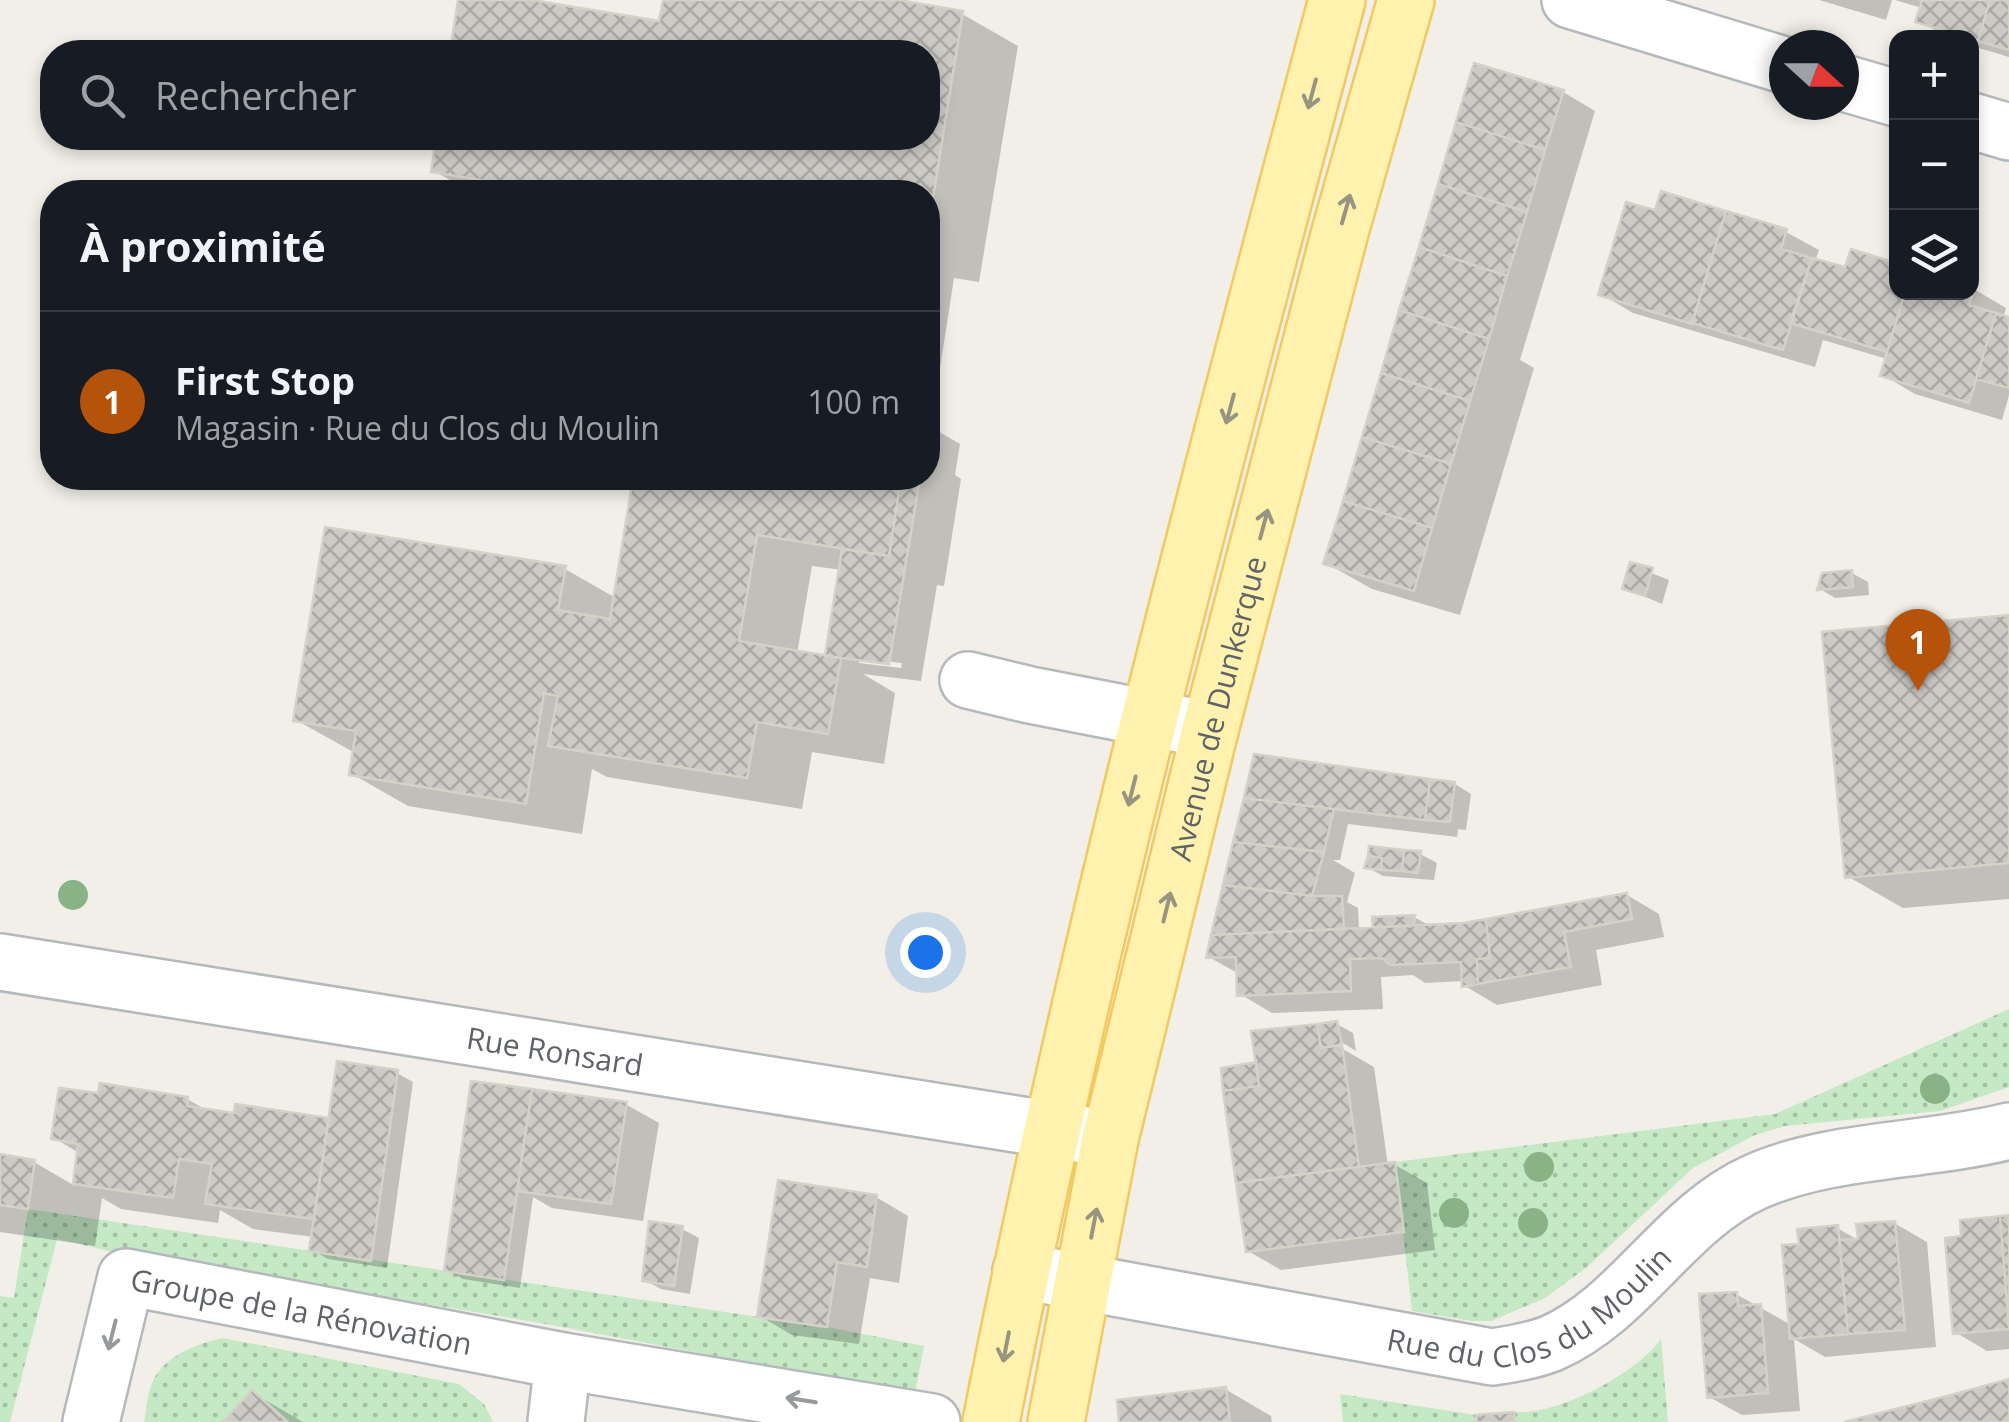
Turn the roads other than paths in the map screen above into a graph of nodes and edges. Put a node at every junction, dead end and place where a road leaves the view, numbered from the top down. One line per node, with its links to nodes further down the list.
1 (1337, 0): 10 (main road, Avenue de Dunkerque, one-way to 10)
2 (1406, 0): 11 (main road, Avenue de Dunkerque, one-way to 2)
3 (1570, 0): 4 (street)
4 (1769, 60)
5 (1859, 87): 6 (street)
6 (1889, 96)
7 (1979, 123): 8 (street)
8 (2009, 132)
9 (968, 680): 10 (street)
10 (1150, 718): 11 (street); 13 (main road, Avenue de Dunkerque, one-way to 13)
11 (1210, 730): 15 (main road, Avenue de Dunkerque, one-way to 11)
12 (0, 962): 13 (street, Rue Ronsard)
13 (1052, 1130): 15 (street, Rue Ronsard); 16 (main road, Avenue de Dunkerque)
14 (2009, 1131): 17 (street, Rue du Clos du Moulin)
15 (1110, 1139): 17 (main road, Avenue de Dunkerque, one-way to 15)
16 (1020, 1271): 17 (street, Rue du Clos du Moulin); 22 (main road, Avenue de Dunkerque, one-way to 22)
17 (1082, 1284): 23 (main road, Avenue de Dunkerque)
18 (564, 1361): 19 (street, Groupe de la Rénovation, one-way to 19); 20 (street); 21 (street, Groupe de la Rénovation, one-way to 18)
19 (91, 1422)
20 (556, 1422)
21 (932, 1422)
22 (991, 1422)
23 (1056, 1422)

